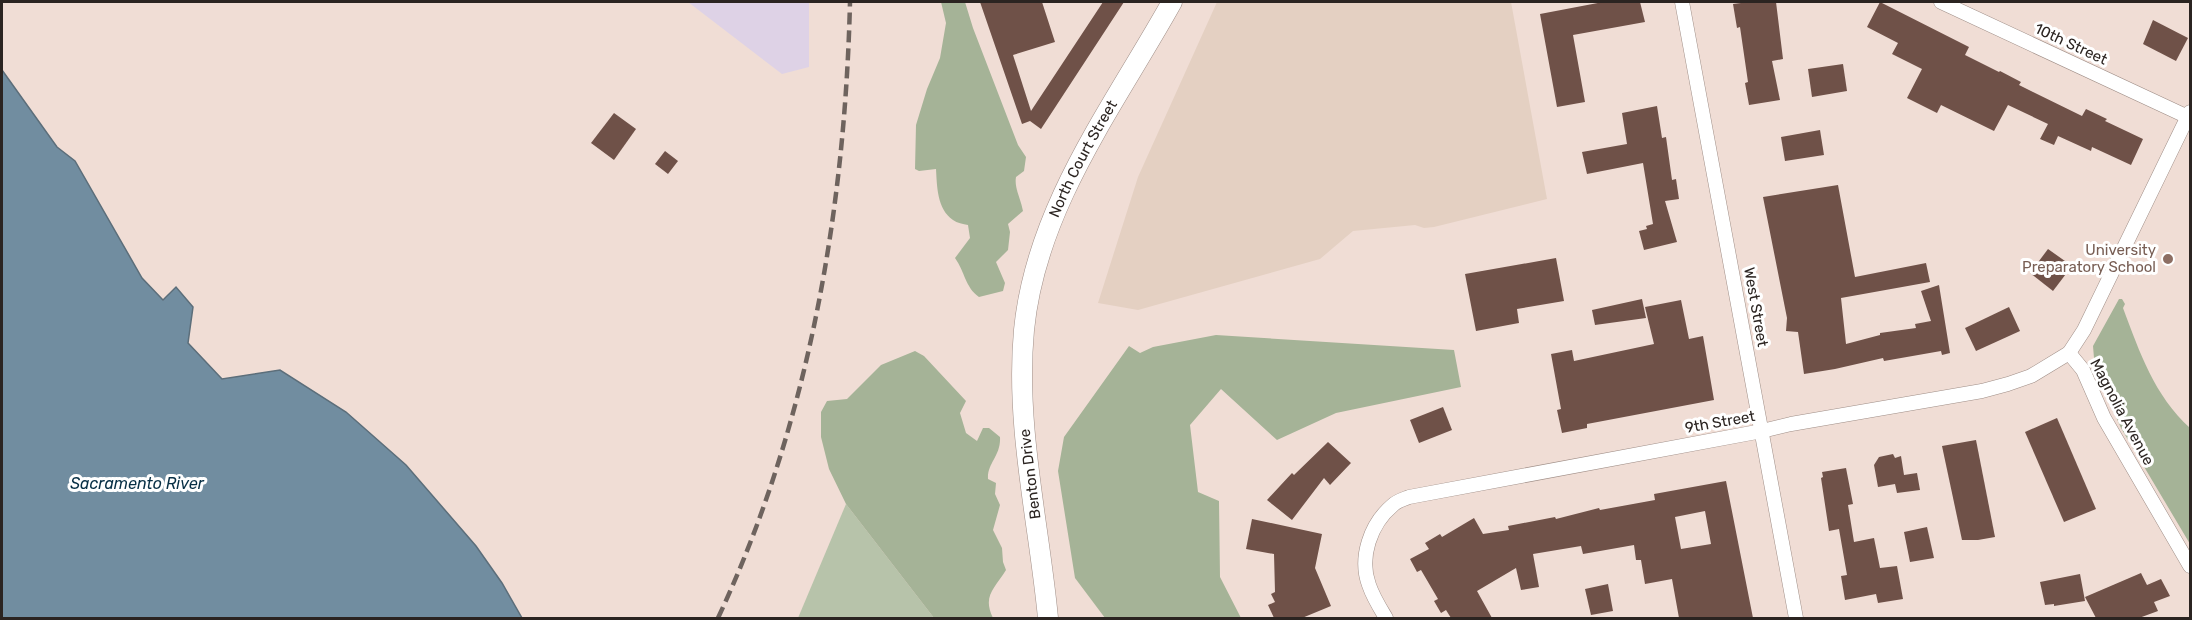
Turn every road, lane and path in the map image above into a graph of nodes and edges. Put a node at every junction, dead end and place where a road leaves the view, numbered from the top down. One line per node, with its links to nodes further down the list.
1 (1172, 2): 5 (street, North Court Street)
2 (1682, 2): 7 (street, West Street)
3 (1941, 2): 4 (street, 10th Street)
4 (2189, 114): 6 (street, Magnolia Avenue)
5 (1024, 328): 9 (street, Benton Drive)
6 (2069, 353): 7 (street, 9th Street); 8 (street, Magnolia Avenue)
7 (1762, 431): 10 (street, 9th Street); 11 (street, West Street)
8 (2190, 566)
9 (1048, 618)
10 (1386, 618)
11 (1796, 618)

